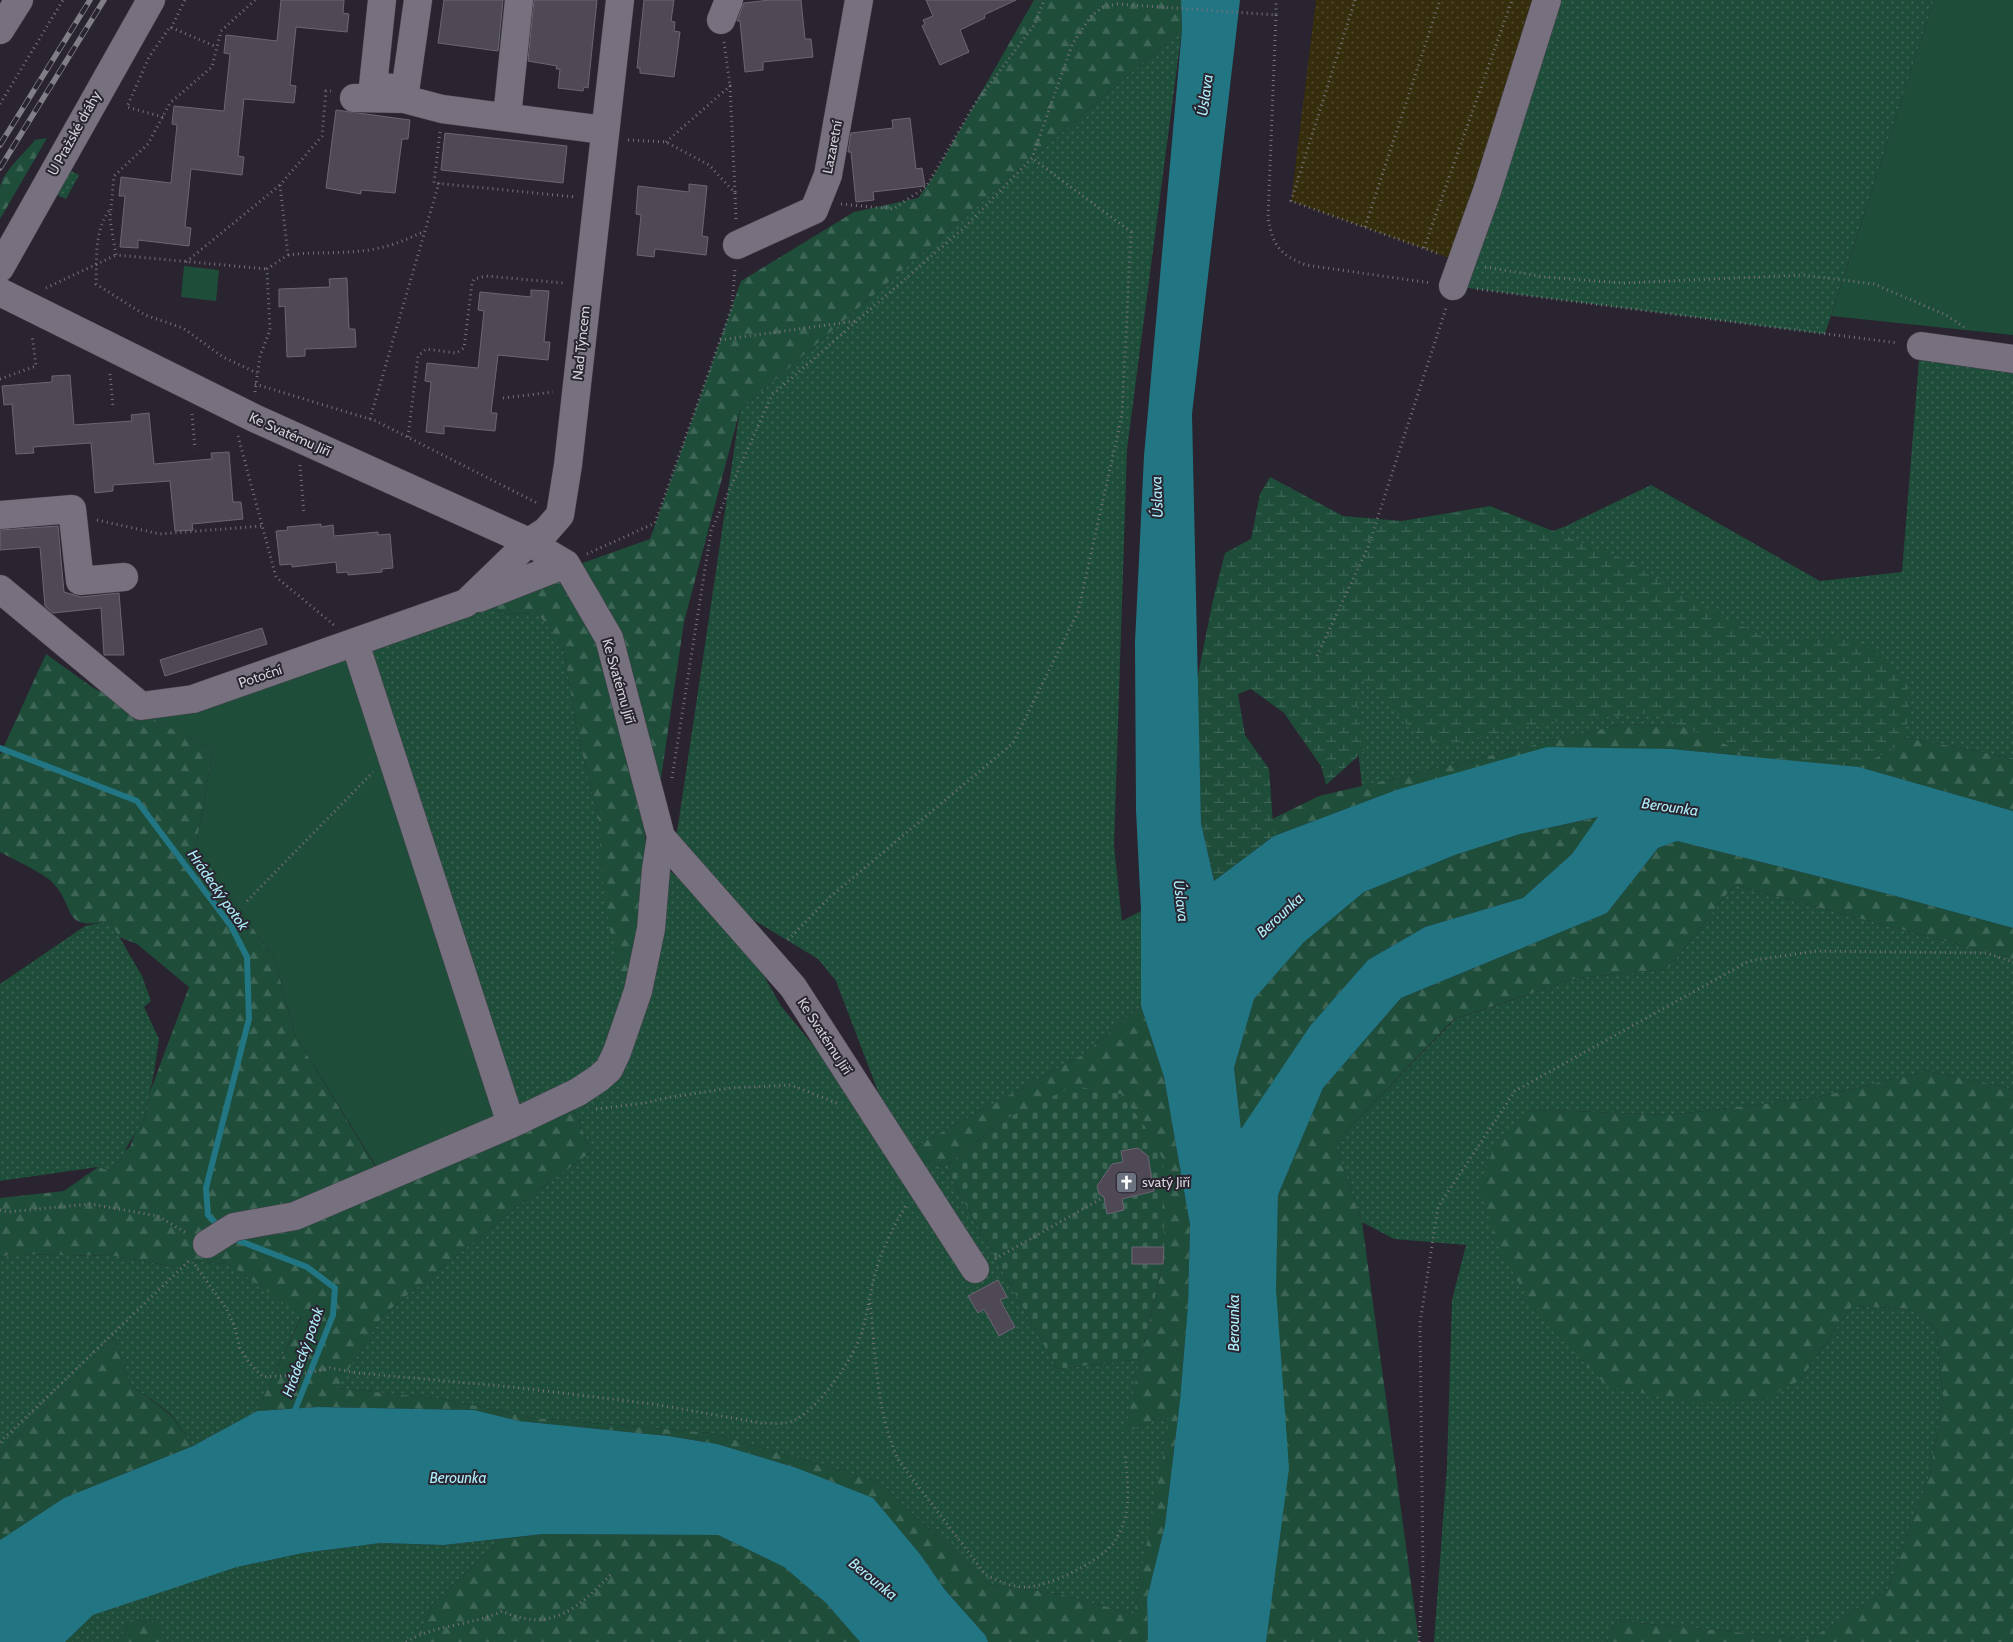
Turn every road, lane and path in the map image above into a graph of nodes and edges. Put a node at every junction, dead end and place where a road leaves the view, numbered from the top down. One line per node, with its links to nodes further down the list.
1 (19, 0): 21 (street)
2 (63, 0): 26 (path)
3 (151, 0): 47 (street, U Pražské dráhy)
4 (185, 0): 20 (path)
5 (255, 0): 22 (path)
6 (382, 0): 24 (street)
7 (418, 0): 24 (street)
8 (518, 0): 29 (street)
9 (620, 0): 30 (street, Nad Týncem)
10 (859, 0): 38 (street, Lazaretní)
11 (1044, 0): 38 (path)
12 (1276, 0): 19 (path)
13 (1355, 0): 39 (path)
14 (1440, 0): 39 (path)
15 (1512, 0): 42 (path)
16 (1547, 0): 49 (street)
17 (1116, 2): 19 (path); 32 (path)
18 (725, 10): 23 (path)
19 (1276, 15): 49 (path)
20 (171, 28): 22 (path); 28 (path)
21 (0, 30)
22 (217, 47): 28 (path)
23 (730, 86): 31 (path); 35 (path)
24 (404, 94): 25 (street); 27 (street)
25 (354, 98): 34 (path)
26 (0, 104)
27 (442, 109): 29 (street); 33 (path)
28 (163, 117): 37 (path)
29 (507, 117): 30 (street)
30 (612, 135): 31 (path); 74 (street, Nad Týncem)
31 (666, 142): 35 (path)
32 (1032, 158): 52 (path); 87 (path)
33 (439, 183): 36 (path); 40 (path)
34 (280, 185): 43 (path); 45 (path)
35 (735, 193): 41 (path)
36 (576, 197)
37 (110, 210): 44 (path); 46 (path)
38 (814, 210): 41 (street)
39 (1365, 227): 42 (path)
40 (424, 231): 43 (path); 67 (path)
41 (737, 244): 54 (path)
42 (1424, 248): 49 (path)
43 (288, 254): 48 (path)
44 (116, 256): 45 (path); 46 (path)
45 (186, 262): 48 (path)
46 (97, 265): 51 (path); 59 (path)
47 (0, 268)
48 (267, 269): 59 (path)
49 (1457, 274): 53 (path); 56 (path); 82 (path)
50 (570, 284): 69 (path)
51 (8, 297): 55 (street, Ke Svatému Jiří)
52 (856, 321): 54 (path); 84 (path)
53 (1969, 329)
54 (720, 340): 77 (path)
55 (108, 346): 62 (street, Ke Svatému Jiří); 65 (path)
56 (1920, 346): 57 (street)
57 (2013, 358)
58 (36, 366): 60 (path)
59 (257, 373): 61 (path)
60 (0, 379)
61 (255, 384): 66 (path); 67 (path)
62 (190, 386): 66 (street, Ke Svatému Jiří); 70 (path)
63 (558, 391): 64 (path)
64 (503, 398)
65 (113, 407)
66 (242, 412): 68 (street, Ke Svatému Jiří); 75 (path)
67 (370, 419): 69 (path)
68 (298, 437): 73 (path); 76 (street, Ke Svatému Jiří)
69 (408, 437): 74 (path)
70 (195, 449)
71 (72, 514): 72 (street); 75 (path); 78 (street)
72 (0, 515)
73 (304, 515)
74 (560, 515): 76 (street)
75 (262, 526): 81 (path)
76 (529, 542): 77 (street, Ke Svatému Jiří); 80 (street, Potoční)
77 (566, 564): 80 (street); 85 (street, Ke Svatému Jiří)
78 (124, 577)
79 (0, 589): 81 (street, Potoční)
80 (466, 603): 81 (street, Potoční)
81 (355, 643): 83 (street)
82 (1317, 656)
83 (391, 754): 86 (path); 91 (street)
84 (671, 785)
85 (661, 837): 91 (street); 92 (street, Ke Svatému Jiří)
86 (247, 901)
87 (788, 940)
88 (2013, 962): 102 (path)
89 (848, 1108): 90 (path)
90 (594, 1109)
91 (511, 1124): 95 (street)
92 (921, 1185): 96 (street, Ke Svatému Jiří); 97 (path)
93 (1104, 1197): 96 (path)
94 (0, 1210): 95 (path)
95 (199, 1251): 97 (path); 98 (path)
96 (975, 1269)
97 (870, 1301): 99 (path)
98 (0, 1442)
99 (1125, 1453)
100 (612, 1573): 101 (path)
101 (406, 1642)
102 (1419, 1642)

